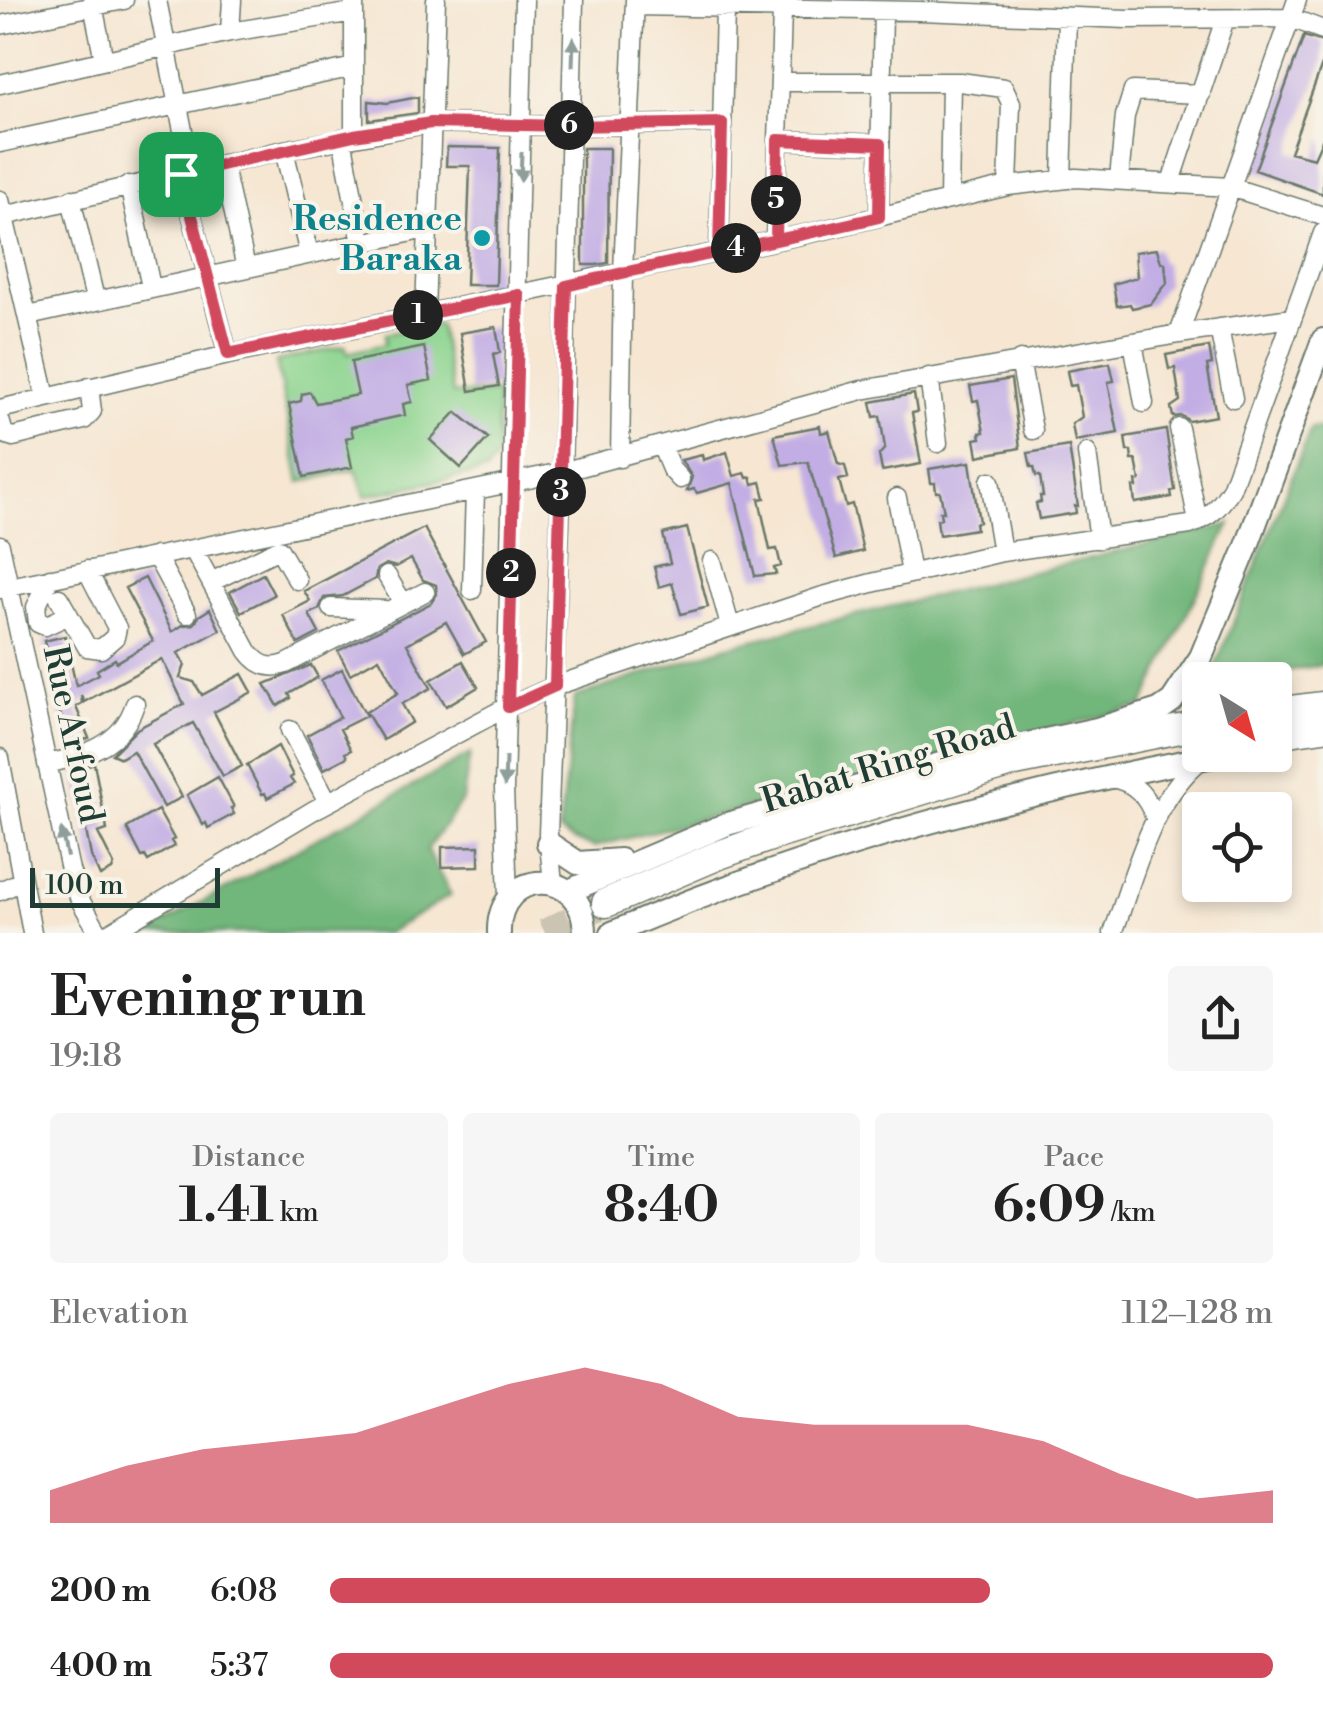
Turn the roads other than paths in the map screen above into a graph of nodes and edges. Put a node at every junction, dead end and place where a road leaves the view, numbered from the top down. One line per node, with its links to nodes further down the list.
1 (124, 0): 9 (street)
2 (158, 0): 24 (street)
3 (232, 0): 23 (street)
4 (292, 0): 20 (street)
5 (436, 0): 33 (street)
6 (524, 0): 35 (street)
7 (574, 0): 37 (street, one-way to 7)
8 (1128, 0): 19 (street)
9 (92, 3): 21 (street); 25 (street)
10 (635, 3): 14 (street); 36 (street)
11 (354, 6): 20 (street); 26 (street)
12 (966, 6): 16 (street); 17 (street)
13 (787, 7): 14 (street); 16 (street); 27 (street)
14 (725, 8): 34 (street)
15 (1294, 9): 18 (street); 22 (street); 50 (street)
16 (884, 11): 30 (street)
17 (1067, 18): 19 (street); 45 (street)
18 (1226, 19): 19 (street); 31 (street)
19 (1127, 20)
20 (291, 22): 23 (street)
21 (0, 25)
22 (1323, 30)
23 (230, 32): 24 (street)
24 (164, 47): 25 (street); 32 (street)
25 (104, 60): 29 (street)
26 (354, 67): 32 (street); 38 (street)
27 (781, 82): 30 (street); 39 (street)
28 (951, 82): 30 (street); 49 (street); 52 (street)
29 (0, 84)
30 (882, 84): 41 (street)
31 (1201, 94): 46 (street); 47 (street)
32 (177, 104): 40 (street); 44 (street)
33 (431, 123): 35 (street); 38 (street); 56 (street)
34 (722, 123): 36 (street); 60 (street)
35 (522, 124): 37 (street); 67 (street, one-way to 67)
36 (630, 124): 37 (street); 63 (street)
37 (570, 126): 65 (street)
38 (348, 137): 42 (street); 59 (street)
39 (778, 140): 41 (street); 58 (street)
40 (0, 143)
41 (880, 144): 55 (street)
42 (284, 150): 43 (street); 61 (street)
43 (223, 164): 44 (street); 62 (street)
44 (186, 173): 48 (street); 64 (street)
45 (1062, 180): 46 (street); 49 (street)
46 (1119, 180): 47 (street)
47 (1171, 182): 50 (street)
48 (129, 186): 51 (street); 66 (street)
49 (1008, 186): 52 (street)
50 (1230, 187): 54 (street); 73 (street)
51 (72, 198): 53 (street); 68 (street)
52 (949, 200): 55 (street)
53 (1, 211): 70 (street)
54 (1323, 216)
55 (879, 217): 58 (street)
56 (426, 229): 59 (street); 69 (street)
57 (1323, 233): 71 (street)
58 (776, 240): 60 (street)
59 (362, 243): 61 (street)
60 (719, 252): 63 (street)
61 (309, 254): 62 (street)
62 (246, 268): 64 (street)
63 (622, 272): 65 (street); 91 (street)
64 (206, 276): 66 (street); 76 (street)
65 (566, 286): 67 (street); 92 (street)
66 (151, 287): 68 (street)
67 (519, 295): 69 (street); 95 (street)
68 (96, 299): 70 (street)
69 (425, 313): 76 (street)
70 (28, 316): 81 (street)
71 (1291, 318): 72 (street); 98 (street)
72 (1219, 328): 73 (street); 82 (street)
73 (1179, 334): 75 (street)
74 (1323, 340): 129 (main road)
75 (1133, 342): 77 (street); 83 (street)
76 (228, 354): 80 (street)
77 (1020, 360): 78 (street); 87 (street)
78 (929, 377): 88 (street); 89 (street)
79 (1323, 378): 120 (main road)
80 (89, 387): 81 (street); 85 (street)
81 (46, 398): 84 (street)
82 (1232, 398)
83 (1144, 403)
84 (0, 409)
85 (0, 420)
86 (1179, 428): 98 (street)
87 (1033, 430)
88 (938, 443)
89 (661, 445): 91 (street); 93 (street)
90 (1087, 453): 99 (street)
91 (620, 458): 92 (street)
92 (562, 472): 95 (street); 121 (street)
93 (680, 479)
94 (990, 481): 102 (street)
95 (514, 482): 96 (street); 124 (street)
96 (475, 490): 101 (street); 112 (street)
97 (897, 498): 106 (street)
98 (1198, 522): 99 (street)
99 (1099, 539): 102 (street)
100 (0, 544): 111 (street, Rue Arfoud)
101 (193, 549): 103 (street); 110 (street)
102 (1002, 552): 106 (street)
103 (156, 556): 105 (street); 117 (street)
104 (712, 561): 118 (street)
105 (87, 570): 108 (street); 116 (street)
106 (911, 574): 118 (street)
107 (387, 576): 114 (street)
108 (50, 578): 111 (street); 116 (street)
109 (298, 580): 110 (street)
110 (211, 582): 114 (street)
111 (5, 588): 119 (street, Rue Arfoud)
112 (472, 590)
113 (425, 592): 114 (street)
114 (396, 607): 115 (street)
115 (331, 608)
116 (66, 611): 119 (street)
117 (187, 614)
118 (730, 626): 121 (street)
119 (22, 649): 137 (street, Rue Arfoud)
120 (1209, 662)
121 (555, 686): 124 (street); 142 (street)
122 (135, 704): 137 (street)
123 (1323, 706): 125 (highway)
124 (508, 707): 140 (street); 147 (street, one-way to 147)
125 (1292, 710)
126 (1182, 722): 129 (highway)
127 (1182, 726): 148 (highway, Rabat Ring Road)
128 (1323, 727): 131 (highway)
129 (1096, 729): 143 (main road)
130 (290, 730): 140 (street)
131 (1292, 732)
132 (1323, 738): 133 (main road)
133 (1292, 743)
134 (1182, 754): 148 (highway, Rabat Ring Road)
135 (1182, 758): 139 (main road)
136 (0, 763): 144 (street)
137 (47, 764): 151 (street, Rue Arfoud, one-way to 137)
138 (1188, 772): 141 (street)
139 (1099, 778): 141 (street); 148 (main road)
140 (328, 802): 152 (street)
141 (1156, 820): 155 (street)
142 (548, 843): 143 (main road); 145 (street)
143 (638, 861): 145 (main road)
144 (22, 881): 146 (street); 150 (street)
145 (561, 887): 147 (main road); 154 (main road)
146 (0, 891)
147 (508, 898): 149 (main road)
148 (609, 917)
149 (499, 927): 153 (main road)
150 (32, 933)
151 (98, 933)
152 (109, 933)
153 (477, 933)
154 (585, 933)
155 (1113, 933)

